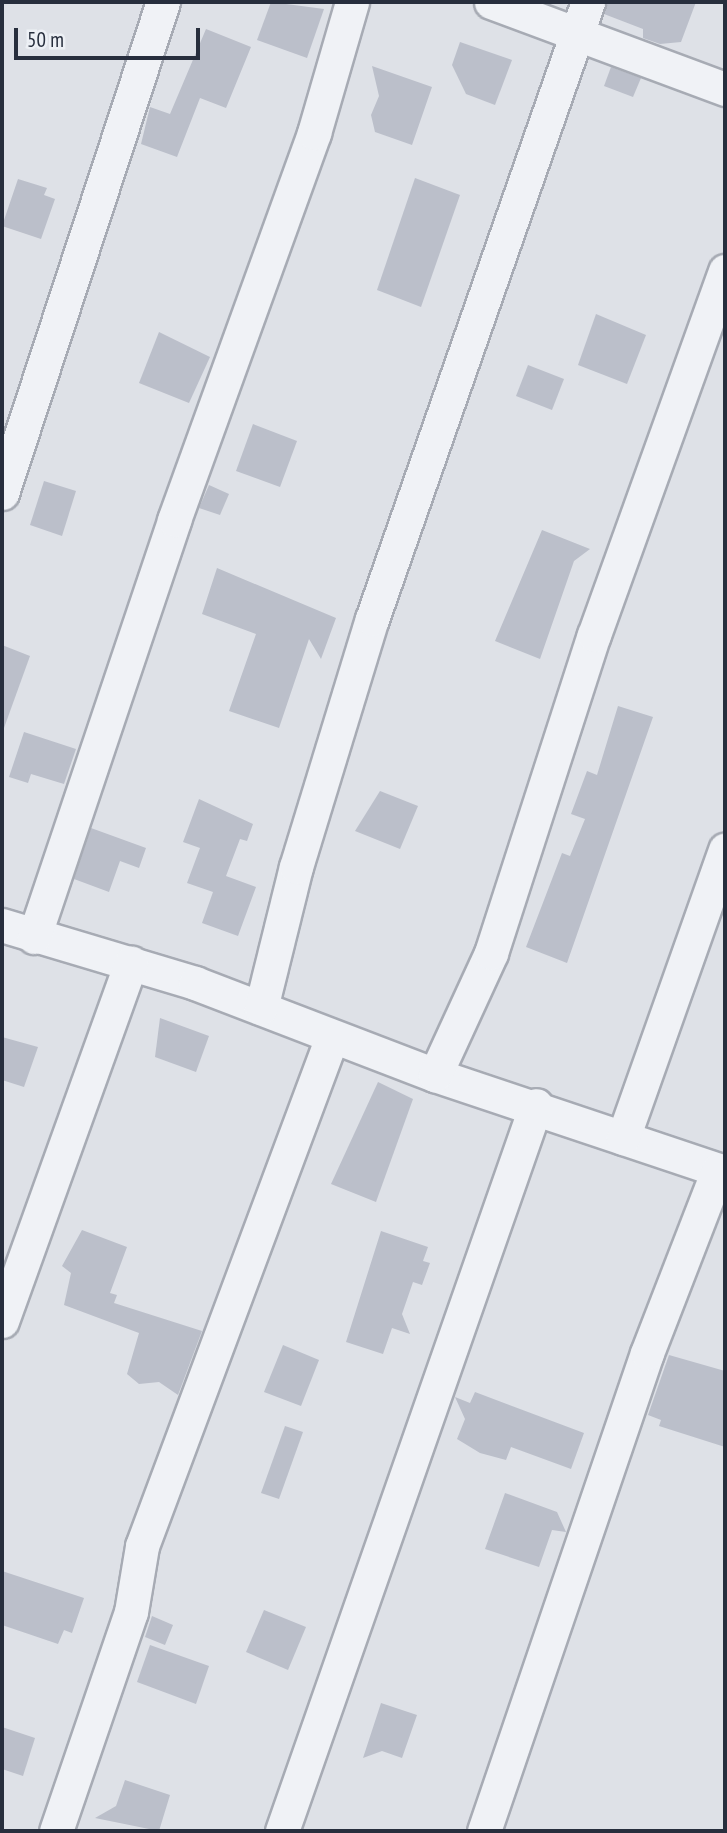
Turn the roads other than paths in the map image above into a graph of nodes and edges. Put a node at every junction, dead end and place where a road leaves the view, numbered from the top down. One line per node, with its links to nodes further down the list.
1 (163, 2): 7 (street)
2 (352, 2): 10 (street)
3 (491, 2): 4 (street)
4 (583, 16): 5 (street); 12 (street)
5 (725, 89)
6 (725, 271): 14 (street)
7 (2, 493)
8 (725, 850): 16 (street)
9 (2, 925): 10 (street)
10 (34, 937): 11 (street)
11 (131, 961): 12 (street); 18 (street)
12 (261, 1009): 13 (street)
13 (332, 1037): 14 (street); 19 (street)
14 (435, 1075): 15 (street)
15 (536, 1105): 16 (street); 20 (street)
16 (623, 1138): 17 (street)
17 (722, 1171): 21 (street)
18 (2, 1321)
19 (56, 1831)
20 (282, 1831)
21 (484, 1831)

